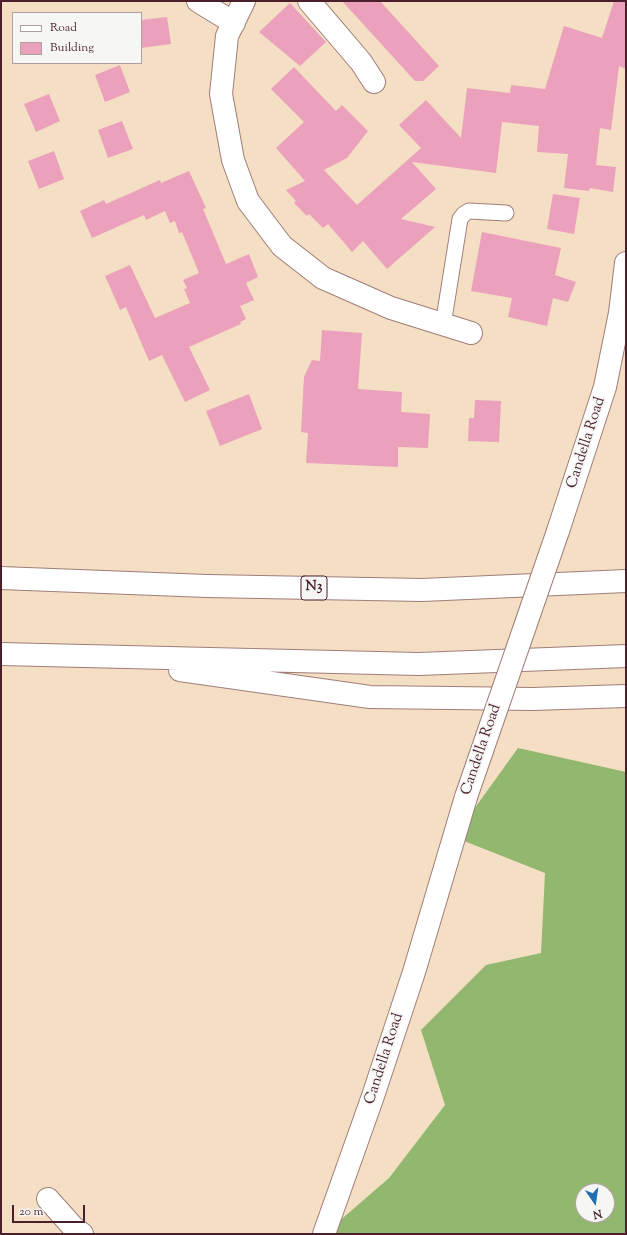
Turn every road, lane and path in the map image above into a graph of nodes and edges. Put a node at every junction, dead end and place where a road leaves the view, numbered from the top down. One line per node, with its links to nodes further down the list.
1 (198, 1): 4 (main road)
2 (244, 1): 4 (main road)
3 (309, 1): 5 (main road)
4 (234, 23): 8 (main road)
5 (374, 82)
6 (506, 213): 8 (lane)
7 (626, 263): 18 (main road, Candella Road, bridge)
8 (443, 325): 9 (main road)
9 (471, 333)
10 (1, 578): 11 (main road, N3)
11 (626, 581)
12 (1, 654): 13 (main road)
13 (78, 656): 14 (main road); 15 (main road)
14 (626, 656)
15 (626, 696)
16 (48, 1199): 17 (main road)
17 (82, 1234)
18 (324, 1234)

